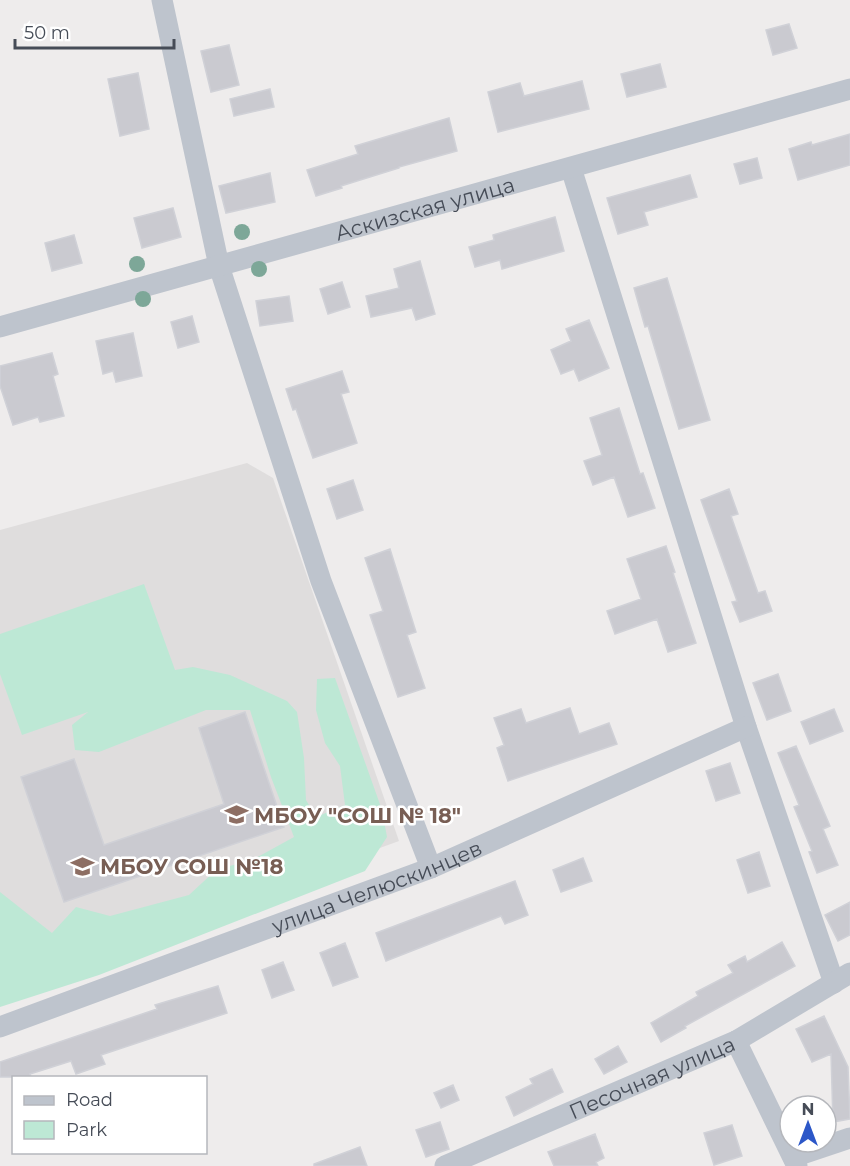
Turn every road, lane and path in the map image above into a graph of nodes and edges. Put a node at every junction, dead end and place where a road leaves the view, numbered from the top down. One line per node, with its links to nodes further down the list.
1 (162, 0): 4 (street)
2 (850, 89): 3 (street, Аскизская улица)
3 (571, 168): 4 (street, Аскизская улица); 6 (street)
4 (219, 266): 5 (street, Аскизская улица); 7 (street)
5 (0, 327)
6 (746, 727): 7 (street, улица Челюскинцев); 8 (street)
7 (431, 868): 9 (street, улица Челюскинцев)
8 (842, 978): 10 (street, Песочная улица)
9 (0, 1028)
10 (736, 1041): 12 (street); 13 (street, Песочная улица)
11 (850, 1138): 12 (street)
12 (795, 1161)
13 (445, 1166)

